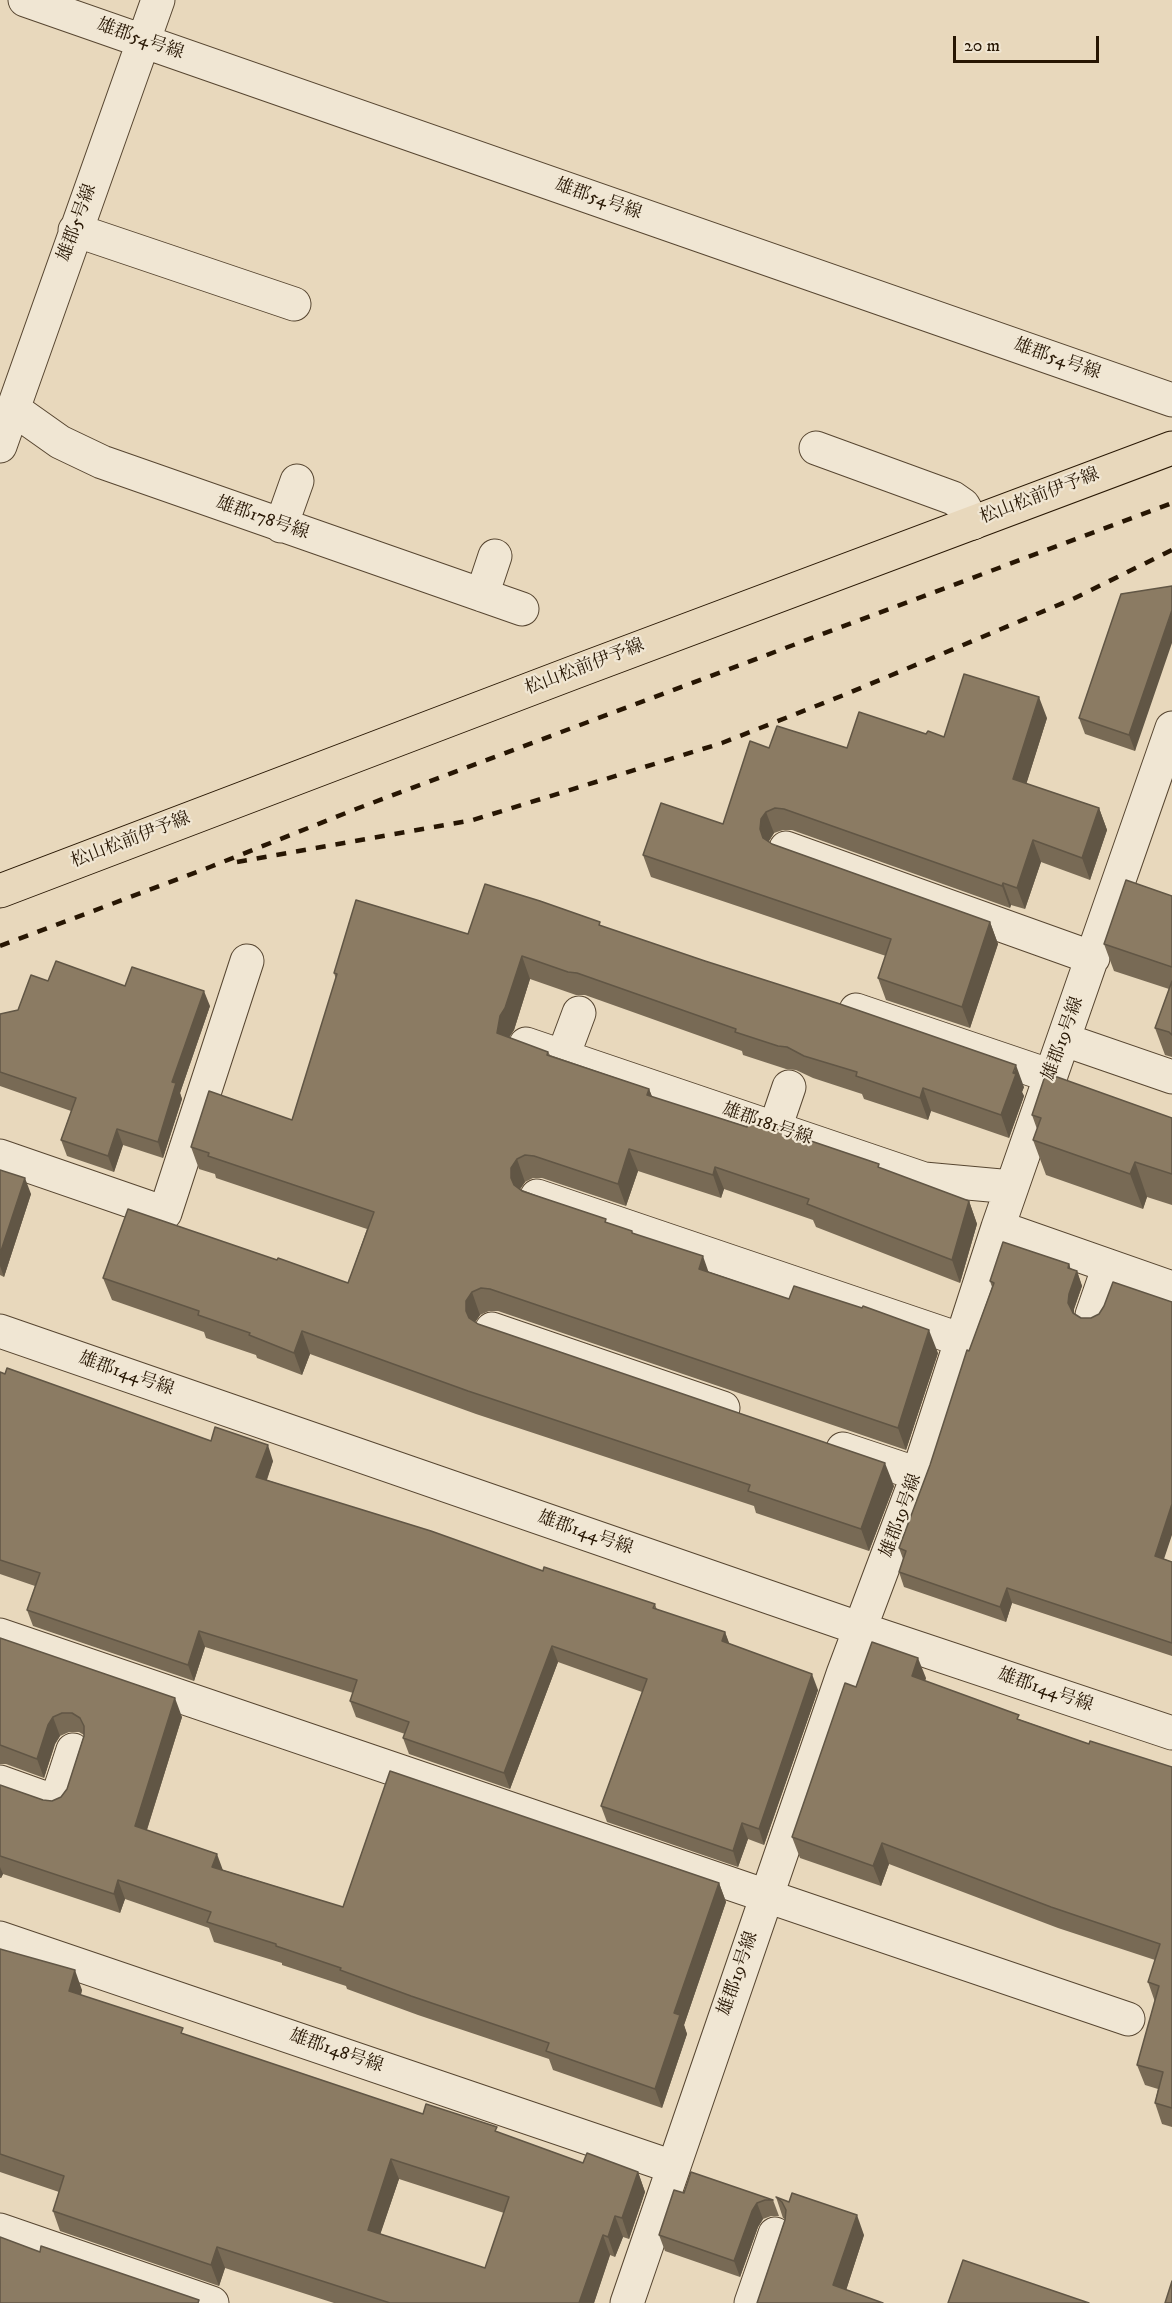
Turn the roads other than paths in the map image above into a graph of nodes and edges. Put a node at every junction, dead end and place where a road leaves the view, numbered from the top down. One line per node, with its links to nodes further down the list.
1 (25, 0): 3 (street, 雄郡54号線)
2 (158, 0): 3 (street, 雄郡5号線)
3 (144, 41): 4 (street, 雄郡5号線); 6 (street, 雄郡54号線)
4 (75, 230): 5 (street); 7 (street, 雄郡5号線)
5 (294, 304)
6 (1172, 400)
7 (12, 408): 8 (street, 雄郡5号線); 13 (street, 雄郡178号線)
8 (0, 446)
9 (816, 448): 12 (street)
10 (1172, 448): 12 (main road, 松山松前伊予線)
11 (297, 481): 13 (street)
12 (972, 523): 19 (main road, 松山松前伊予線)
13 (281, 526): 15 (street, 雄郡178号線)
14 (495, 556): 15 (street)
15 (482, 595): 16 (street, 雄郡178号線)
16 (522, 609)
17 (1172, 728): 20 (street, 雄郡19号線)
18 (786, 848): 20 (street)
19 (0, 891)
20 (1093, 958): 24 (street, 雄郡19号線)
21 (247, 962): 31 (street)
22 (846, 1006): 27 (street)
23 (579, 1013): 26 (street)
24 (1065, 1040): 27 (street, 雄郡19号線); 28 (street)
25 (526, 1044): 26 (street, 雄郡181号線)
26 (563, 1056): 30 (street, 雄郡181号線)
27 (1051, 1076): 32 (street, 雄郡19号線)
28 (1172, 1077)
29 (789, 1087): 30 (street)
30 (775, 1128): 32 (street, 雄郡181号線)
31 (0, 1156)
32 (1012, 1187): 34 (street, 雄郡19号線)
33 (537, 1196): 40 (street)
34 (998, 1227): 35 (street); 40 (street, 雄郡19号線)
35 (1109, 1266): 36 (street); 37 (street)
36 (1172, 1288)
37 (1092, 1315)
38 (492, 1329): 41 (street)
39 (0, 1331): 44 (street, 雄郡144号線)
40 (962, 1340): 43 (street, 雄郡19号線)
41 (750, 1417)
42 (817, 1440): 43 (street)
43 (918, 1474): 44 (street, 雄郡19号線)
44 (861, 1629): 46 (street, 雄郡144号線); 49 (street, 雄郡19号線)
45 (0, 1635): 49 (street)
46 (1172, 1733)
47 (73, 1750): 48 (street)
48 (0, 1782)
49 (766, 1895): 51 (street); 52 (street, 雄郡19号線)
50 (0, 1938): 52 (street, 雄郡148号線)
51 (1128, 2019)
52 (673, 2167): 56 (street, 雄郡19号線)
53 (0, 2230): 55 (street)
54 (775, 2234): 57 (street)
55 (212, 2303)
56 (627, 2303)
57 (751, 2303)

